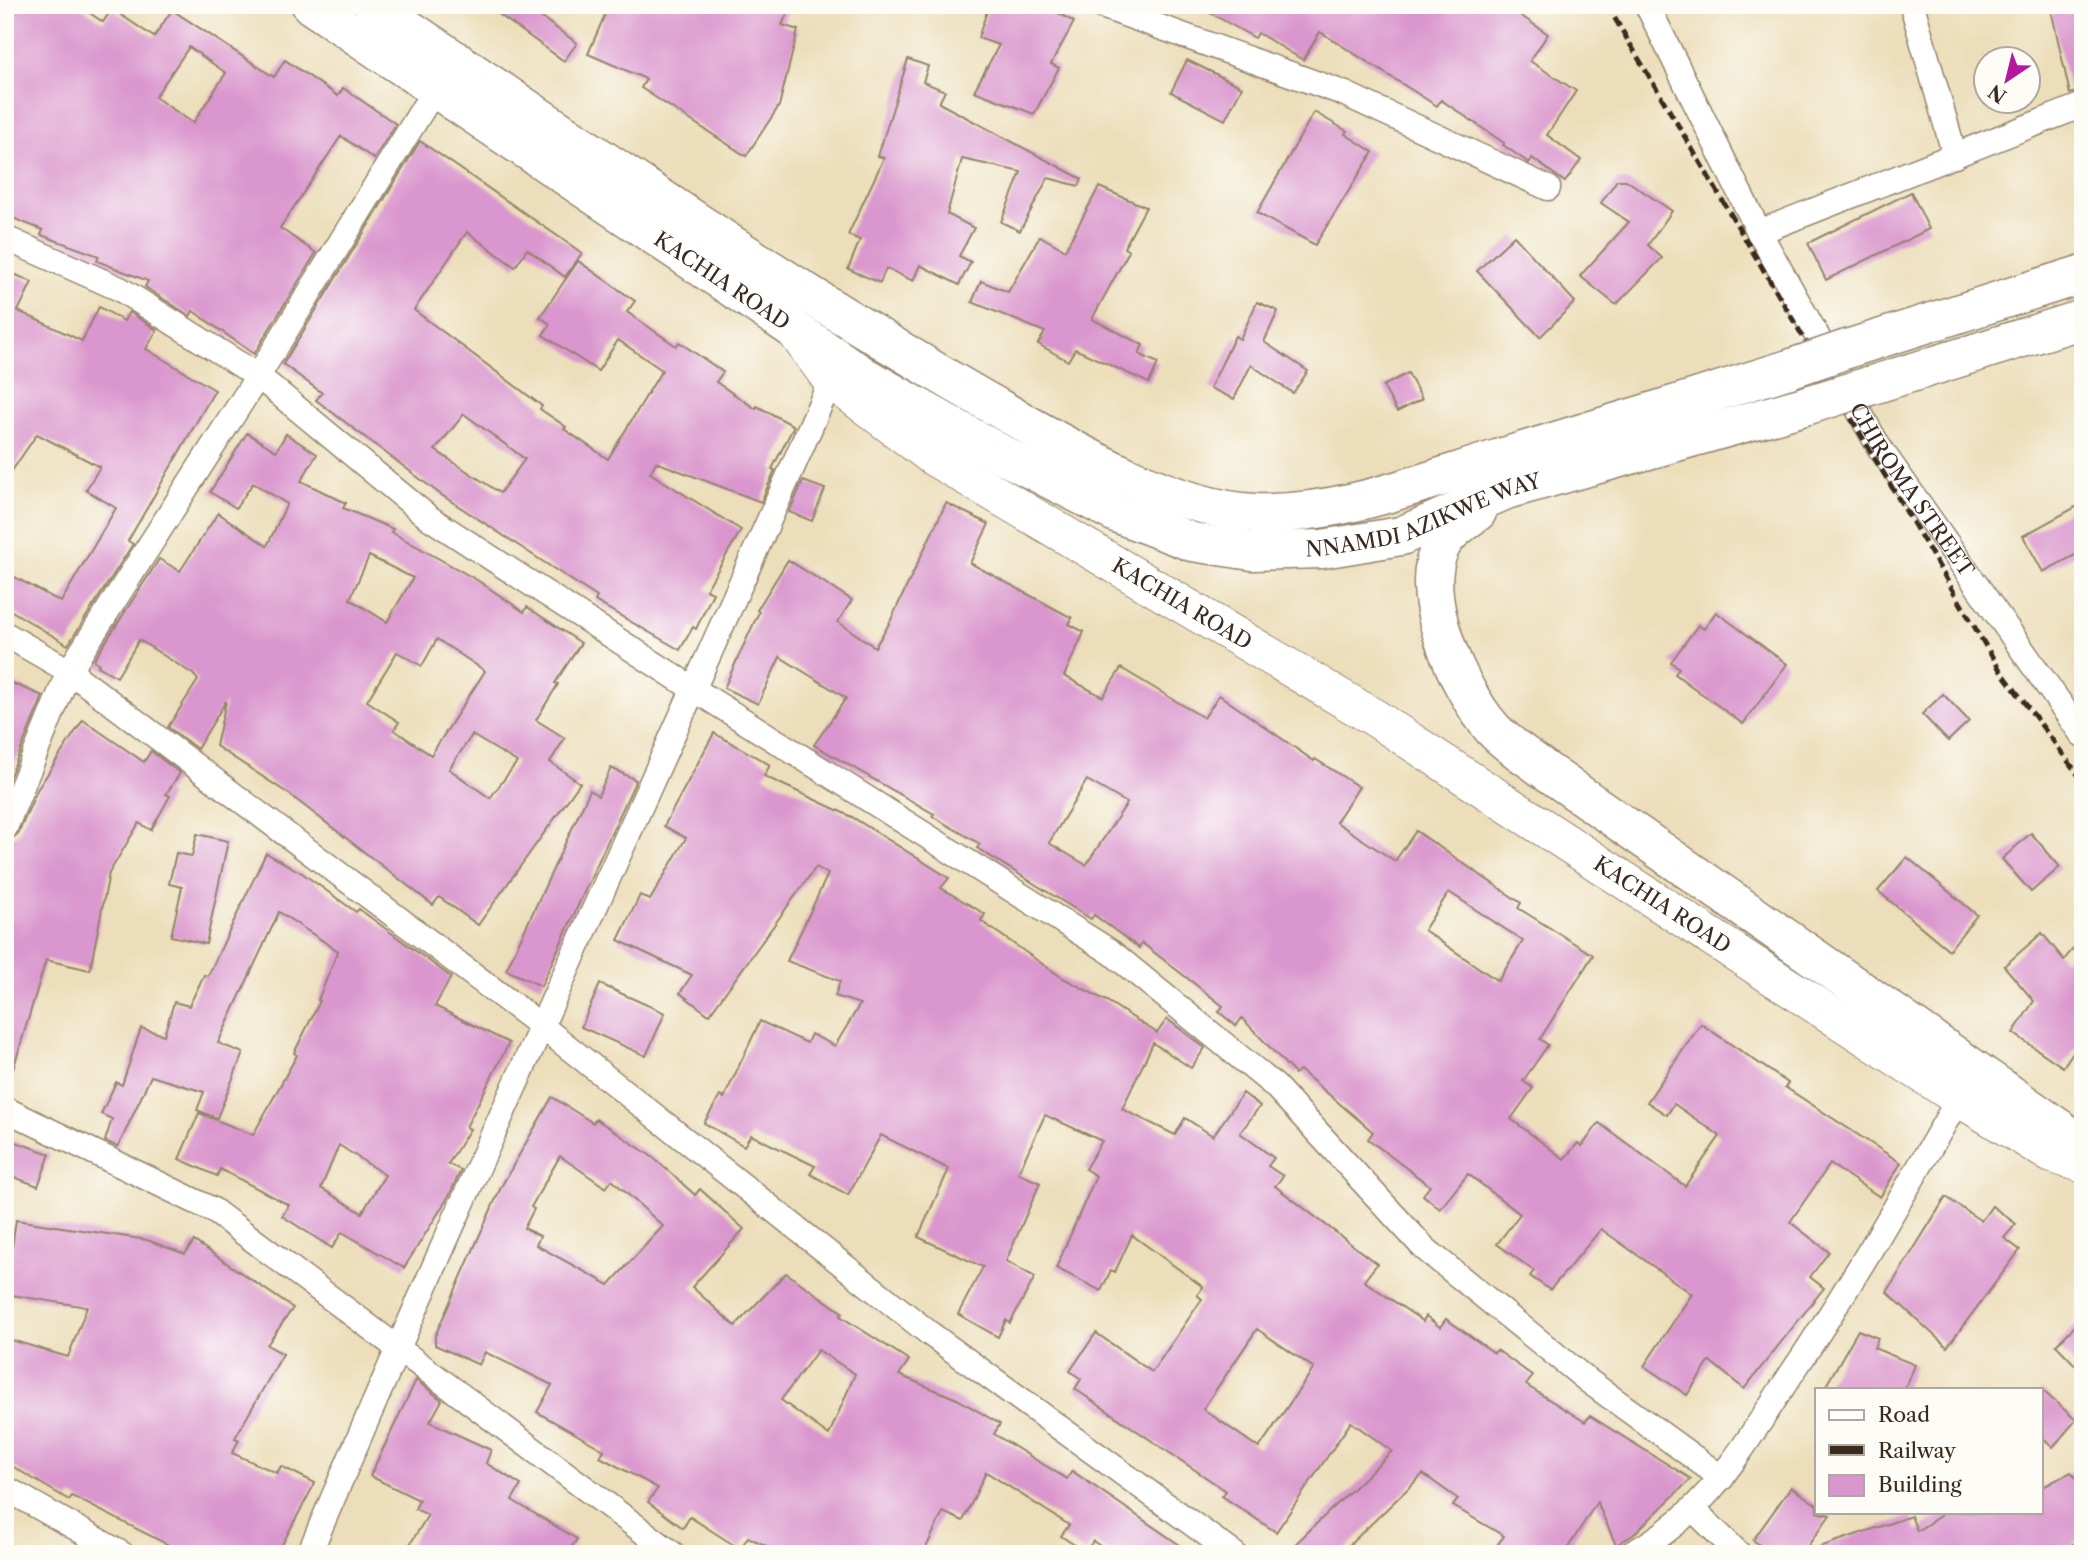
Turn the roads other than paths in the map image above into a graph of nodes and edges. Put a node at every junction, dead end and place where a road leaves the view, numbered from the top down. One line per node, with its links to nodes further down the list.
1 (310, 5): 6 (highway, KACHIA ROAD)
2 (373, 5): 12 (highway, KACHIA ROAD, bridge)
3 (1099, 5): 9 (street)
4 (1647, 5): 10 (street, CHIROMA STREET)
5 (1912, 5): 8 (street)
6 (435, 89): 14 (highway, KACHIA ROAD); 15 (street)
7 (2083, 104): 8 (street)
8 (1955, 156): 10 (street)
9 (1548, 188)
10 (1759, 232): 21 (street, CHIROMA STREET)
11 (5, 238): 15 (street)
12 (2083, 274)
13 (2083, 319): 17 (highway, NNAMDI AZIKWE WAY, bridge)
14 (794, 330): 16 (main road, KACHIA ROAD); 17 (highway, NNAMDI AZIKWE WAY)
15 (258, 376): 19 (street); 20 (street)
16 (831, 380): 20 (street); 24 (main road, KACHIA ROAD)
17 (1506, 490): 26 (highway)
18 (5, 634): 19 (street)
19 (69, 671): 22 (street); 23 (street)
20 (695, 690): 23 (street); 29 (street)
21 (2083, 736)
22 (5, 828)
23 (540, 1026): 28 (street); 35 (street)
24 (1959, 1098): 27 (main road, KACHIA ROAD); 29 (street)
25 (5, 1109): 28 (street)
26 (2083, 1145)
27 (2083, 1164)
28 (397, 1347): 33 (street); 34 (street)
29 (1722, 1478): 31 (street)
30 (5, 1488): 32 (street)
31 (1694, 1510): 36 (street); 37 (street)
32 (122, 1554)
33 (309, 1554)
34 (673, 1554)
35 (1234, 1554)
36 (1631, 1554)
37 (1739, 1554)

